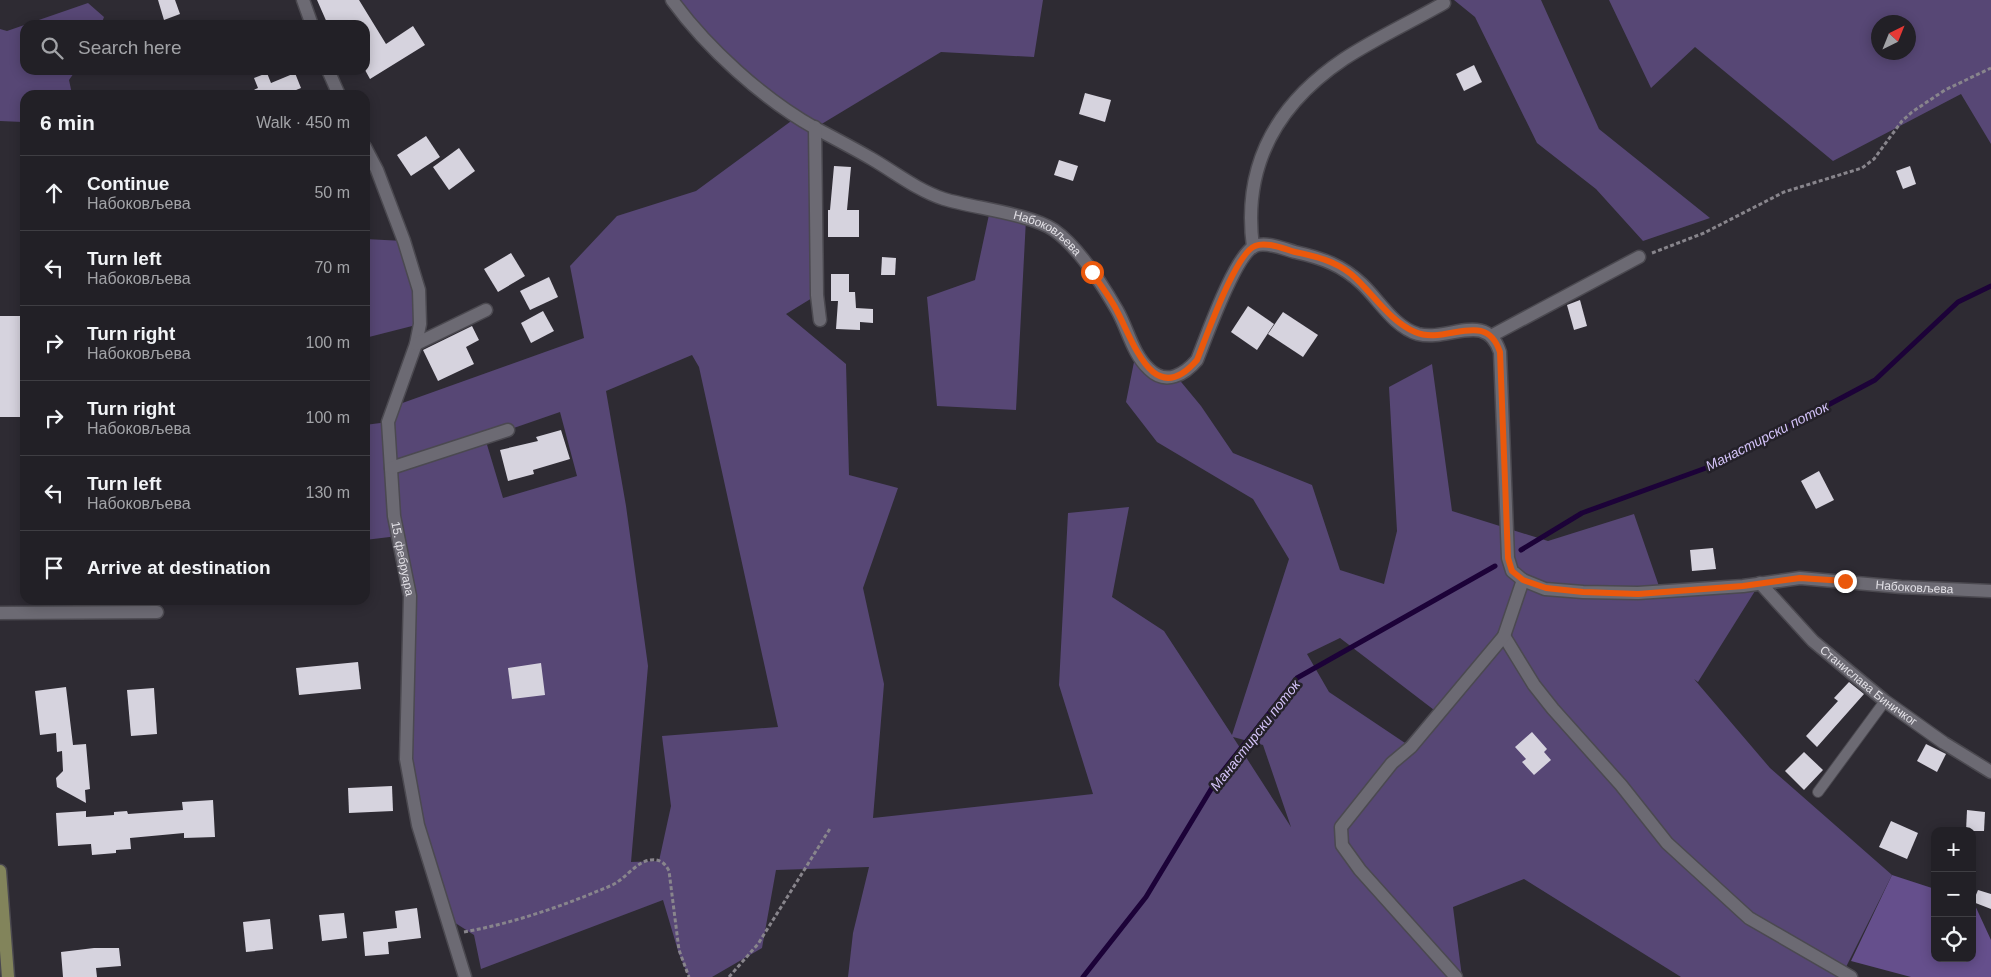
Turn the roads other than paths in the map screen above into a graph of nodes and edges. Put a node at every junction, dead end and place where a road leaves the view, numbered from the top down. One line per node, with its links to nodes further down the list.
1 (303, 0): 4 (street)
2 (672, 0): 7 (street, Набоковљева)
3 (1444, 3): 9 (street)
4 (310, 20)
5 (330, 75): 6 (street)
6 (337, 90)
7 (815, 128): 9 (street, Набоковљева); 12 (street)
8 (370, 157): 14 (street, 15. фебруара)
9 (1253, 247): 13 (street)
10 (1639, 257): 13 (street)
11 (486, 310): 14 (street)
12 (820, 320)
13 (1491, 336): 17 (street)
14 (416, 344): 16 (street, 15. фебруара)
15 (508, 430): 16 (street)
16 (391, 468): 28 (street, 15. фебруара)
17 (1523, 580): 18 (street, Набоковљева); 22 (street)
18 (1760, 583): 19 (street, Набоковљева); 23 (street, Станислава Биничког)
19 (1991, 590)
20 (157, 612): 21 (street)
21 (0, 613)
22 (1504, 636): 29 (street); 30 (street)
23 (1885, 701): 24 (street, Станислава Биничког); 25 (lane)
24 (1991, 772)
25 (1818, 792)
26 (0, 871): 27 (main road)
27 (8, 977)
28 (465, 977)
29 (1456, 977)
30 (1851, 977)

